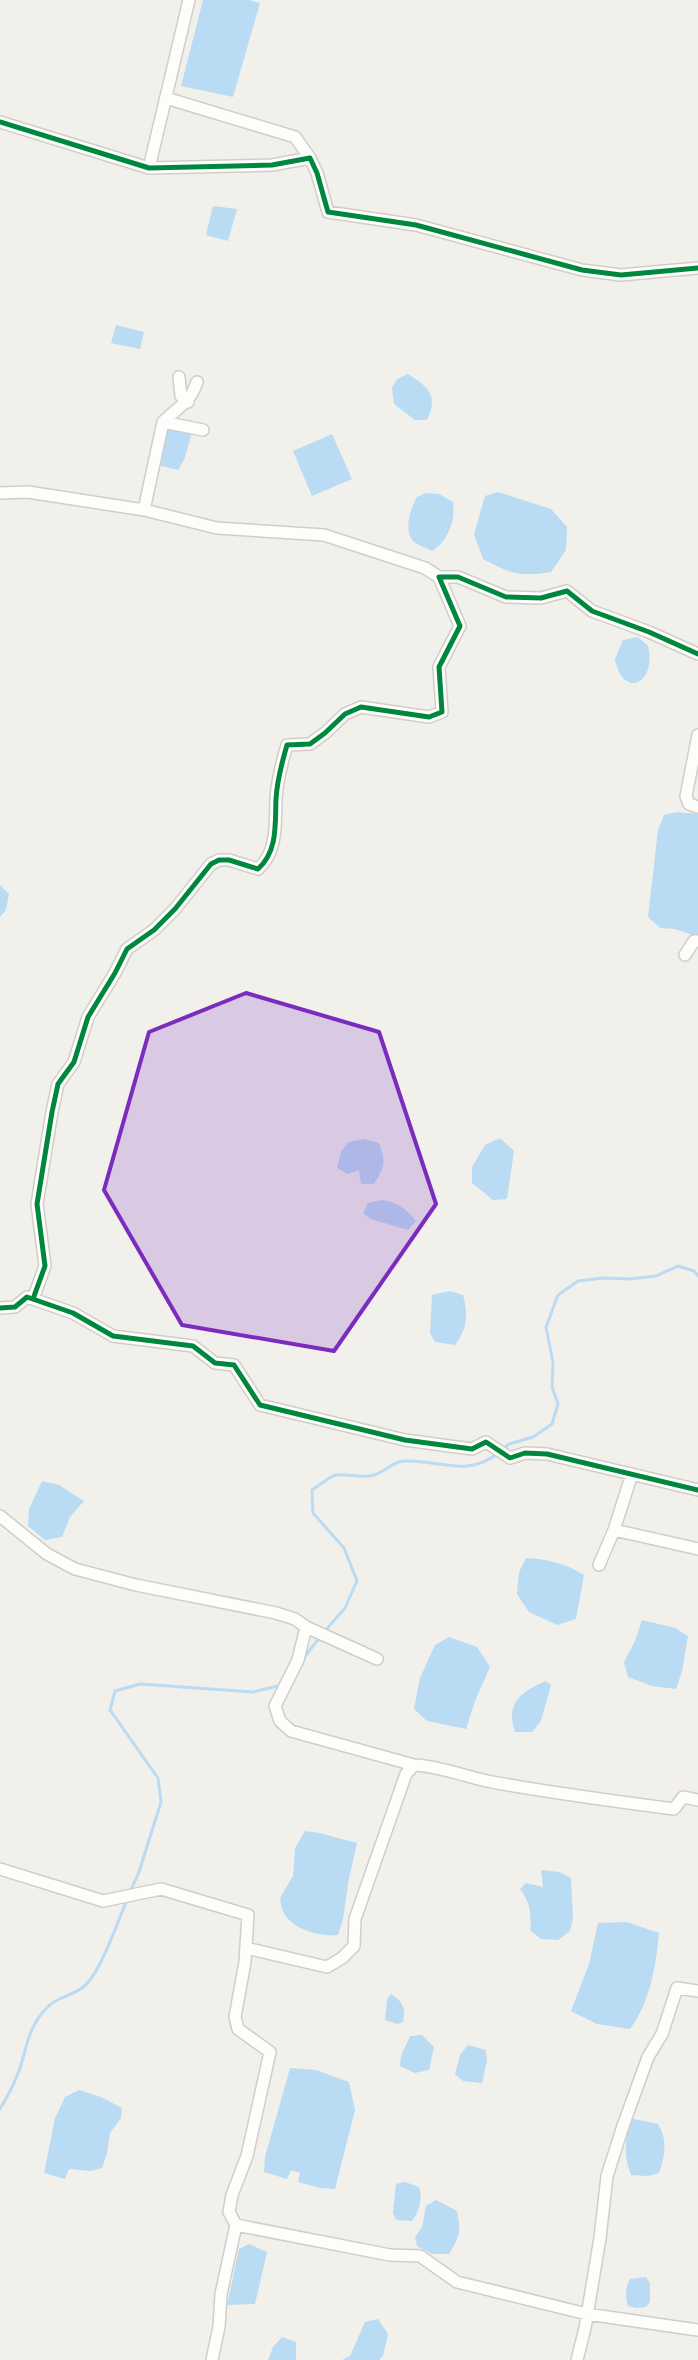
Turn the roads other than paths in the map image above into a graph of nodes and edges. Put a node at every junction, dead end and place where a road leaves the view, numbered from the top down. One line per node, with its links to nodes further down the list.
1 (189, 0): 2 (street)
2 (166, 98): 4 (street); 5 (street)
3 (0, 122): 5 (street)
4 (310, 158): 5 (street); 6 (street)
5 (149, 168)
6 (698, 268)
7 (179, 377): 9 (street)
8 (197, 382): 9 (street)
9 (188, 402): 10 (street)
10 (163, 422): 11 (street); 13 (street)
11 (204, 430)
12 (0, 493): 13 (street)
13 (144, 510): 14 (street)
14 (439, 577): 15 (street); 20 (street)
15 (698, 654)
16 (698, 735): 17 (street)
17 (698, 807)
18 (698, 941): 19 (street)
19 (685, 955)
20 (34, 1299): 21 (street); 22 (street)
21 (0, 1308)
22 (632, 1474): 23 (street); 25 (street)
23 (698, 1490)
24 (0, 1516): 28 (street)
25 (614, 1530): 26 (street); 27 (street)
26 (698, 1549)
27 (599, 1565)
28 (306, 1627): 29 (street); 30 (street)
29 (377, 1659)
30 (414, 1765): 31 (street); 33 (street)
31 (698, 1800)
32 (0, 1869): 33 (street)
33 (246, 1948): 35 (street)
34 (698, 1991): 36 (street)
35 (236, 2225): 36 (street); 38 (street)
36 (587, 2314): 37 (street); 39 (street)
37 (698, 2330)
38 (212, 2360)
39 (577, 2360)

